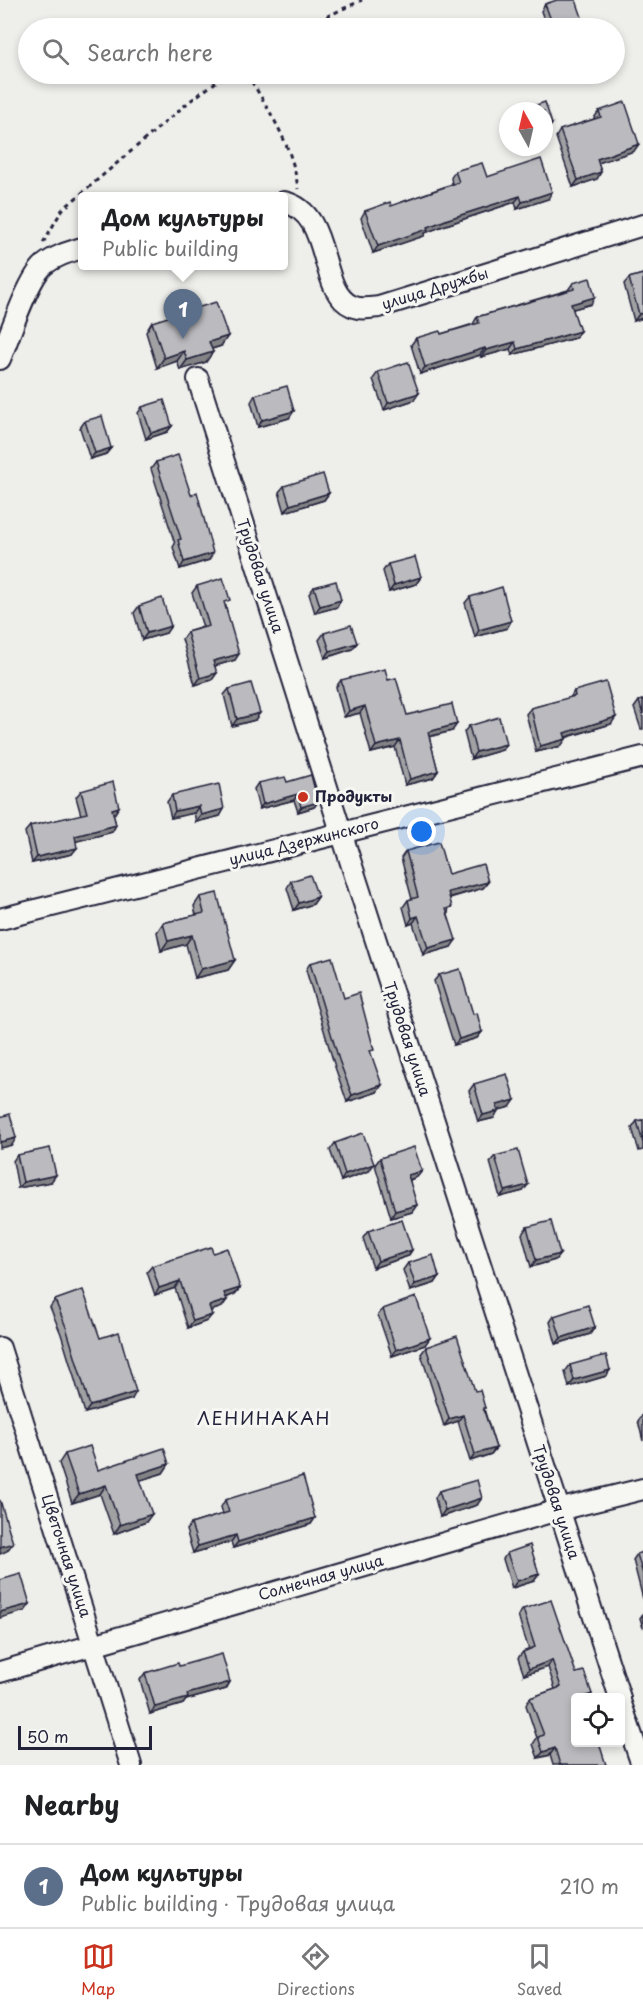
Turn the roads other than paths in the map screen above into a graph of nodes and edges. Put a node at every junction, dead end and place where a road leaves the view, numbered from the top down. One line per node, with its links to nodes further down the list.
1 (292, 205): 2 (street, улица Дружбы)
2 (643, 225)
3 (78, 249): 4 (street)
4 (0, 358)
5 (198, 380): 7 (street, Трудовая улица)
6 (643, 757): 7 (street, улица Дзержинского)
7 (342, 833): 8 (street, улица Дзержинского); 11 (street, Трудовая улица)
8 (0, 920)
9 (0, 1348): 12 (street, Цветочная улица)
10 (643, 1489): 11 (street, Солнечная улица)
11 (558, 1510): 12 (street, Солнечная улица); 14 (street, Трудовая улица)
12 (94, 1643): 13 (street, Солнечная улица); 16 (street, Цветочная улица)
13 (0, 1672)
14 (618, 1693)
15 (625, 1714): 17 (street, Трудовая улица)
16 (131, 1765)
17 (642, 1765)

